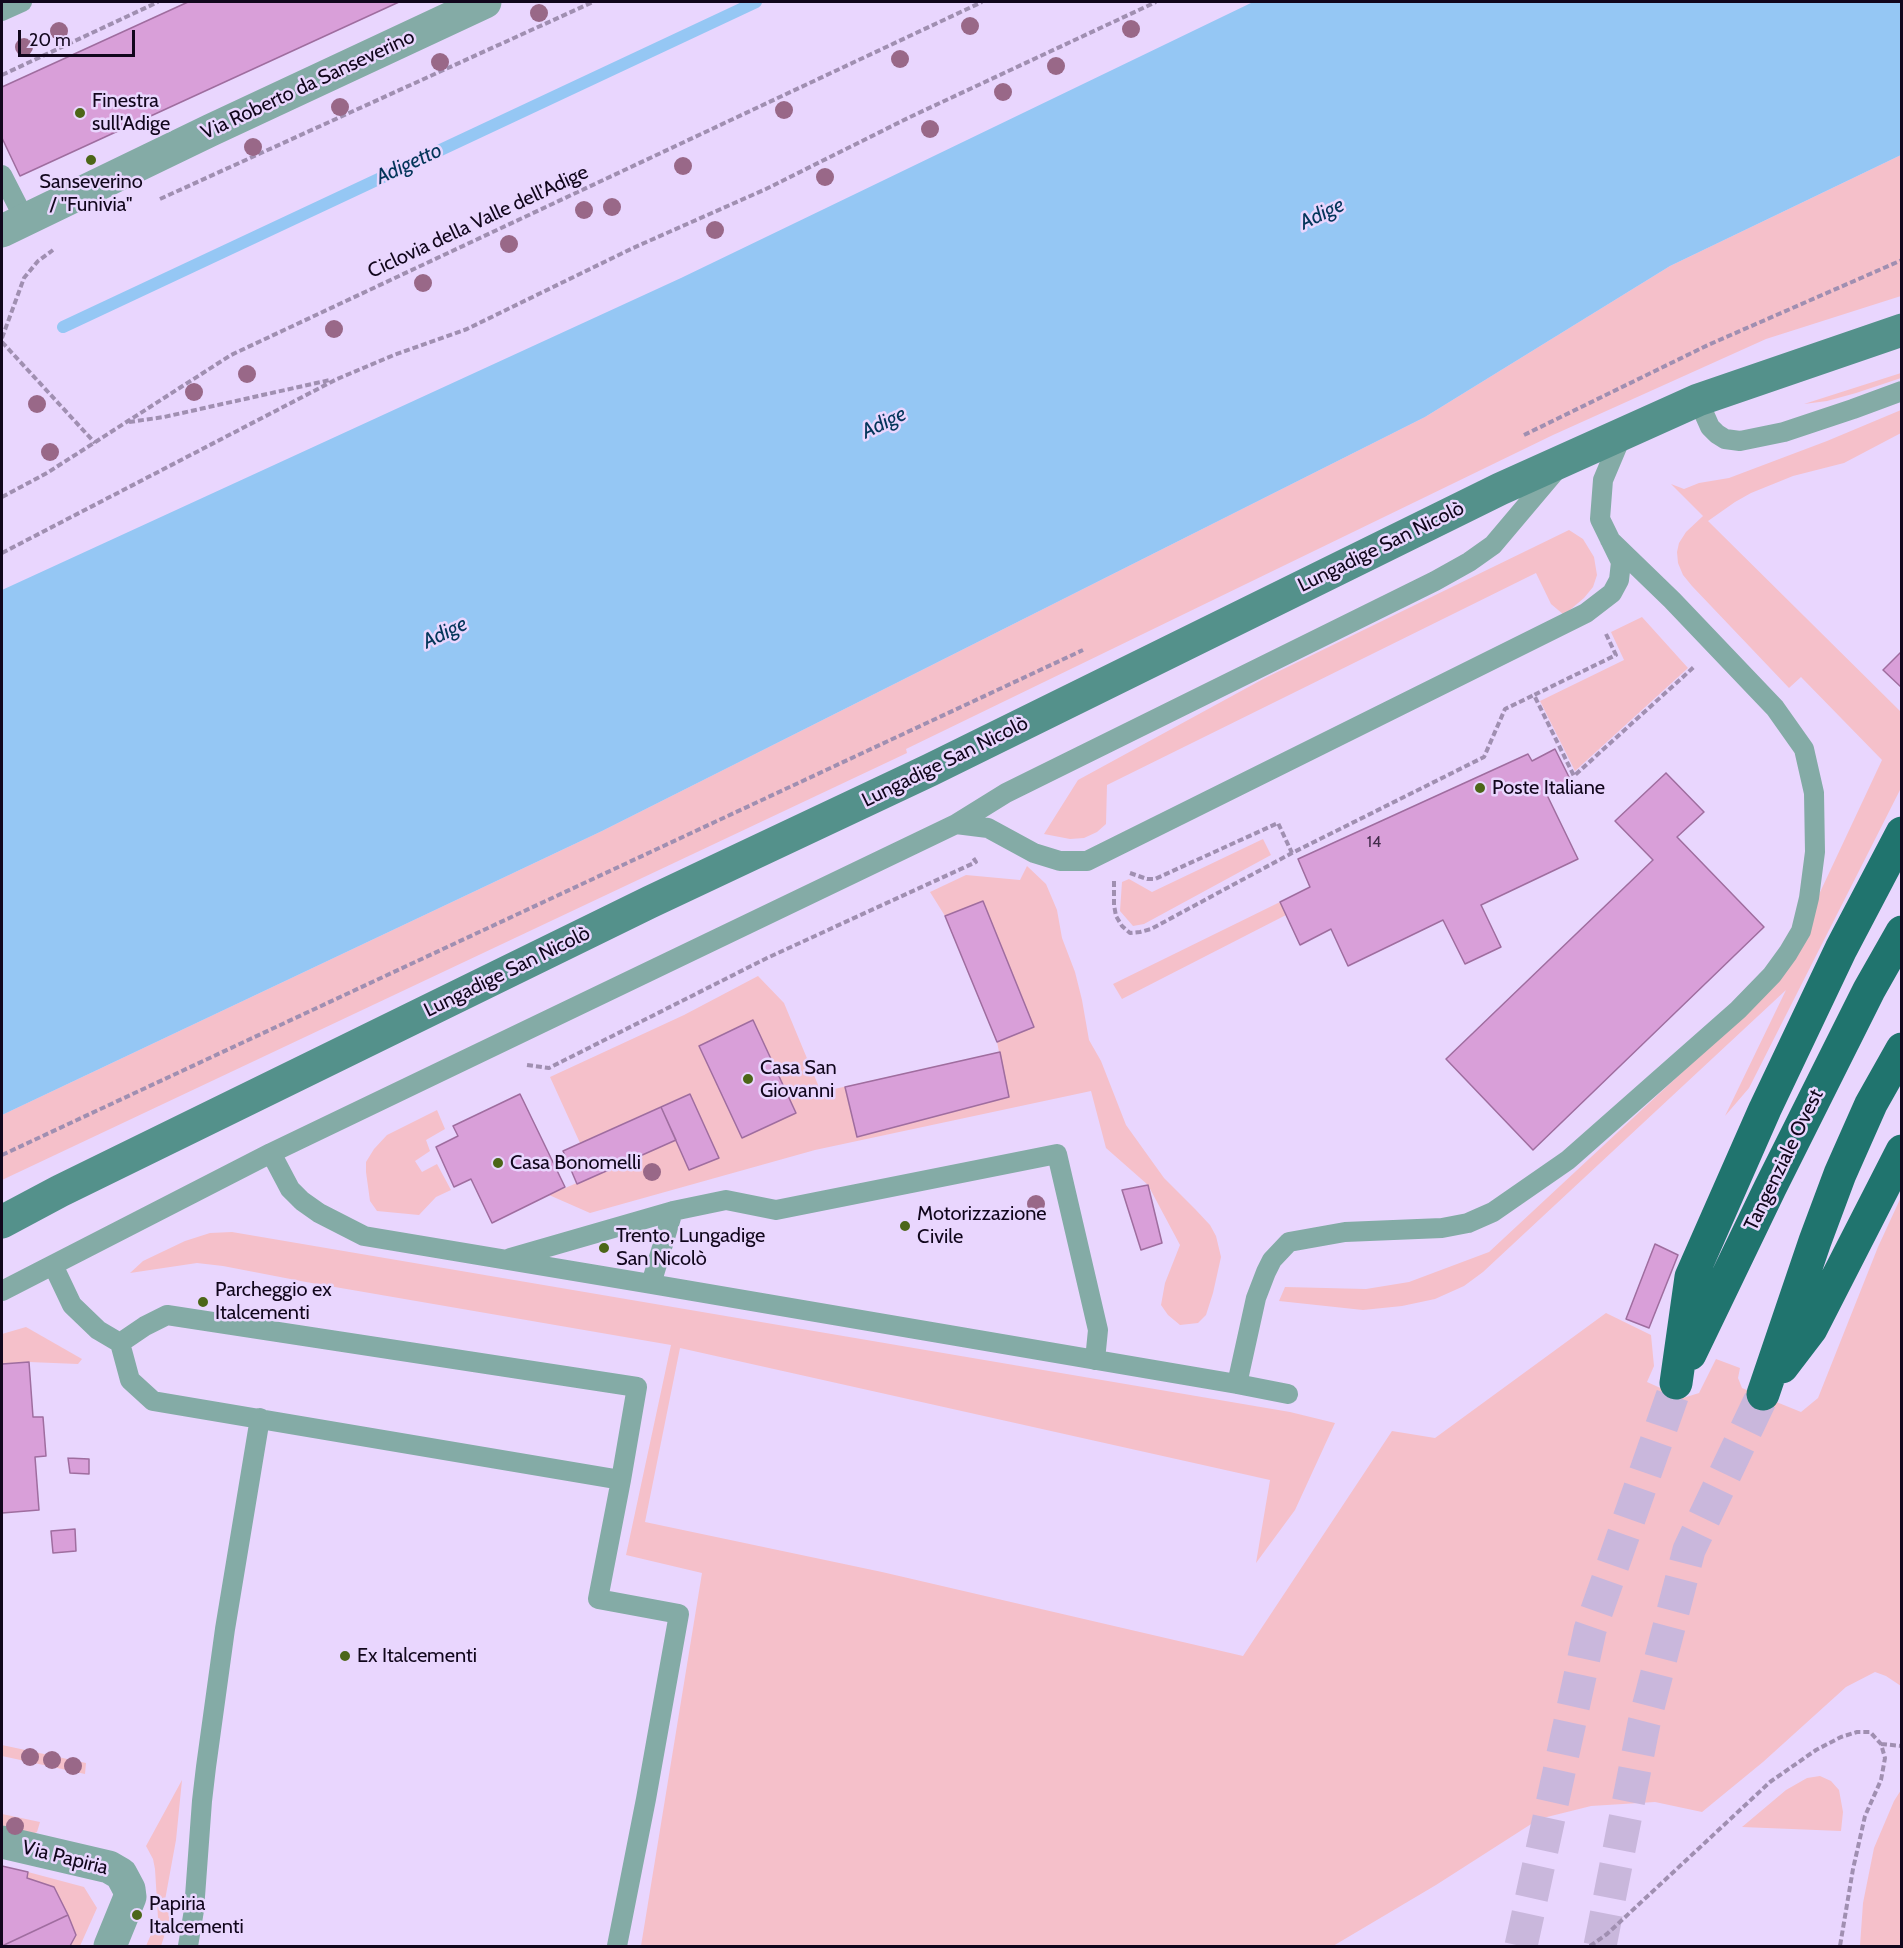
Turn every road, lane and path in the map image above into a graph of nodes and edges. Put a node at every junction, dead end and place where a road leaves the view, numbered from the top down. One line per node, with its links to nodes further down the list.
1 (22, 2): 7 (lane)
2 (158, 2): 8 (path)
3 (485, 2): 11 (street, Via Roberto da Sanseverino)
4 (593, 2): 10 (path)
5 (982, 2): 18 (path, Ciclovia della Valle dell'Adige)
6 (1156, 2): 15 (path)
7 (2, 11)
8 (2, 75)
9 (2, 174): 11 (lane)
10 (152, 203)
11 (13, 226)
12 (60, 246): 14 (path)
13 (1902, 330): 17 (main road, Lungadige San Nicolò)
14 (2, 340): 20 (path)
15 (337, 379): 18 (path); 24 (path)
16 (1902, 391): 17 (lane)
17 (1698, 400): 19 (main road, Lungadige San Nicolò)
18 (125, 423): 20 (path, Ciclovia della Valle dell'Adige)
19 (1622, 435): 21 (main road, Lungadige San Nicolò); 23 (lane)
20 (94, 442): 22 (path, Ciclovia della Valle dell'Adige)
21 (1564, 461): 29 (lane); 42 (main road, Lungadige San Nicolò)
22 (2, 497)
23 (1610, 540): 29 (lane); 49 (lane)
24 (2, 553)
25 (1603, 629): 27 (path)
26 (1696, 665): 27 (path)
27 (1534, 695): 31 (path)
28 (911, 732): 40 (path)
29 (956, 824): 39 (lane)
30 (1902, 833): 35 (highway, Tangenziale Ovest)
31 (1292, 853): 33 (path); 34 (path)
32 (976, 862): 37 (path)
33 (1126, 872)
34 (1114, 876)
35 (1902, 932)
36 (1902, 1049): 38 (highway)
37 (526, 1065)
38 (1902, 1151)
39 (271, 1153): 43 (lane); 44 (lane)
40 (2, 1155)
41 (673, 1211): 43 (lane); 45 (lane); 48 (lane)
42 (2, 1222)
43 (505, 1259): 45 (lane)
44 (52, 1265): 46 (lane); 47 (lane)
45 (651, 1284): 48 (lane)
46 (2, 1290)
47 (120, 1343): 51 (lane); 52 (lane)
48 (1095, 1360): 49 (lane)
49 (1237, 1384): 50 (lane)
50 (1288, 1394)
51 (260, 1418): 52 (lane); 57 (lane)
52 (621, 1480): 58 (lane)
53 (1881, 1744): 54 (path); 59 (path); 60 (path)
54 (1902, 1746)
55 (2, 1842): 56 (street, Via Papiria)
56 (110, 1947)
57 (188, 1947)
58 (617, 1947)
59 (1590, 1947)
60 (1840, 1947)

